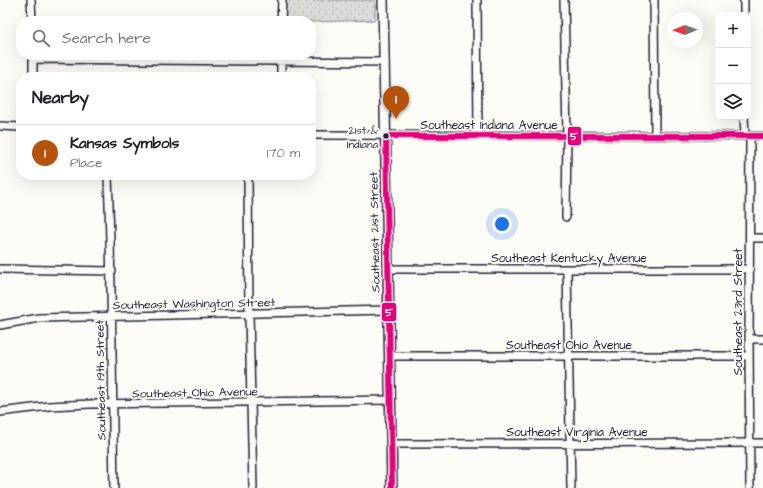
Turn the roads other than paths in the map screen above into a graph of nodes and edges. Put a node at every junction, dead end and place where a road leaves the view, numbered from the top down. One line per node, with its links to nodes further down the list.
1 (31, 0): 9 (street)
2 (282, 0): 10 (street)
3 (383, 0): 14 (main road, Southeast 21st Street)
4 (477, 0): 22 (street)
5 (564, 0): 23 (street)
6 (654, 0): 24 (street)
7 (744, 0): 8 (street)
8 (744, 12)
9 (32, 16)
10 (281, 16)
11 (316, 59): 14 (street)
12 (33, 60): 15 (street)
13 (281, 60): 16 (street)
14 (385, 62): 21 (main road, Southeast 21st Street)
15 (33, 72)
16 (281, 72)
17 (744, 120): 25 (street, Southeast 23rd Street)
18 (0, 126): 19 (street)
19 (16, 127)
20 (316, 135): 21 (street, Southeast Indiana Avenue)
21 (386, 136): 22 (street, Southeast Indiana Avenue); 33 (main road, Southeast 21st Street)
22 (478, 136): 23 (street, Southeast Indiana Avenue)
23 (567, 136): 24 (street, Southeast Indiana Avenue); 29 (street)
24 (655, 136): 25 (street, Southeast Indiana Avenue)
25 (747, 136): 26 (street, Southeast Indiana Avenue); 30 (street, Southeast 23rd Street)
26 (763, 136)
27 (108, 180): 36 (street, Southeast 19th Street)
28 (248, 180): 38 (street)
29 (566, 217)
30 (750, 238): 31 (street); 35 (street, Southeast 23rd Street)
31 (763, 238)
32 (0, 269): 36 (street)
33 (388, 269): 34 (street, Southeast Kentucky Avenue); 37 (main road, Southeast 21st Street)
34 (567, 269): 35 (street, Southeast Kentucky Avenue); 44 (street)
35 (749, 269): 41 (street, Southeast 23rd Street)
36 (112, 270): 39 (street, Southeast 19th Street)
37 (389, 310): 38 (street, Southeast Washington Street); 43 (main road, Southeast 21st Street)
38 (249, 314): 39 (street, Southeast Washington Street); 47 (street)
39 (111, 316): 40 (street, Southeast Washington Street); 48 (street, Southeast 19th Street)
40 (0, 325)
41 (749, 339): 42 (street); 45 (street, Southeast 23rd Street)
42 (763, 339)
43 (389, 356): 44 (street, Southeast Ohio Avenue); 46 (main road, Southeast 21st Street)
44 (569, 356): 45 (street, Southeast Ohio Avenue); 53 (street)
45 (749, 356): 50 (street, Southeast 23rd Street)
46 (390, 400): 47 (street, Southeast Ohio Avenue); 52 (main road, Southeast 21st Street)
47 (252, 403): 48 (street, Southeast Ohio Avenue); 55 (street)
48 (113, 405): 49 (street, Southeast Ohio Avenue); 54 (street, Southeast 19th Street)
49 (0, 412)
50 (749, 443): 51 (street, Southeast Virginia Avenue); 53 (street, Southeast Virginia Avenue); 58 (street, Southeast 23rd Street)
51 (763, 443)
52 (391, 444): 53 (street, Southeast Virginia Avenue); 56 (main road, Southeast 21st Street)
53 (570, 444): 57 (street)
54 (114, 488)
55 (253, 488)
56 (392, 488)
57 (571, 488)
58 (750, 488)

